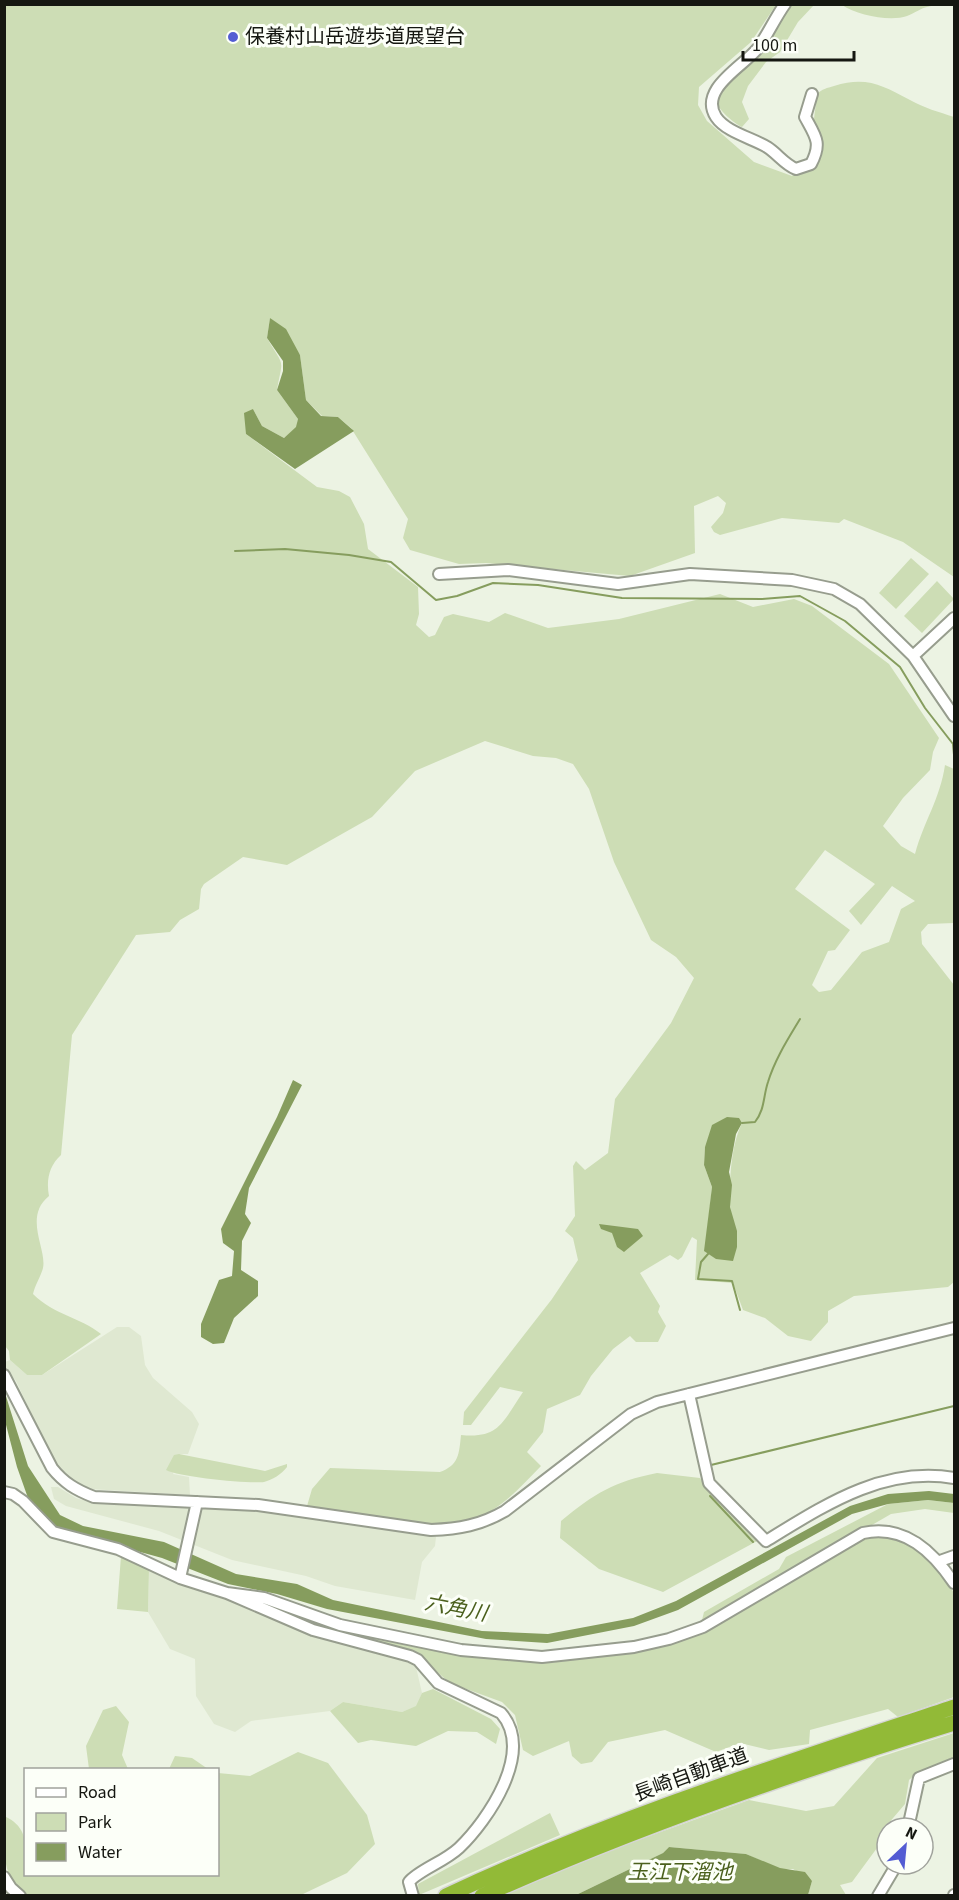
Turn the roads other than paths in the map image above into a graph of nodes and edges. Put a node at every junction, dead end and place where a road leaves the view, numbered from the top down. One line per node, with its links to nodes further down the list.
1 (785, 4): 2 (street)
2 (812, 94)
3 (439, 574): 5 (street)
4 (954, 618): 5 (street)
5 (913, 656): 6 (street)
6 (954, 716)
7 (954, 1328): 9 (street)
8 (4, 1375): 12 (street)
9 (689, 1394): 10 (street); 12 (street)
10 (954, 1478)
11 (4, 1492): 15 (street)
12 (197, 1502): 15 (street)
13 (954, 1556): 14 (street)
14 (940, 1562): 16 (street); 17 (street)
15 (181, 1574): 17 (street)
16 (954, 1583)
17 (227, 1593): 25 (street)
18 (954, 1707): 26 (highway, 長崎自動車道)
19 (954, 1723): 27 (highway, 長崎自動車道)
20 (954, 1764): 21 (street)
21 (911, 1816)
22 (890, 1876): 28 (street)
23 (4, 1877): 24 (street)
24 (20, 1896)
25 (413, 1896)
26 (446, 1896)
27 (482, 1896)
28 (879, 1896)

